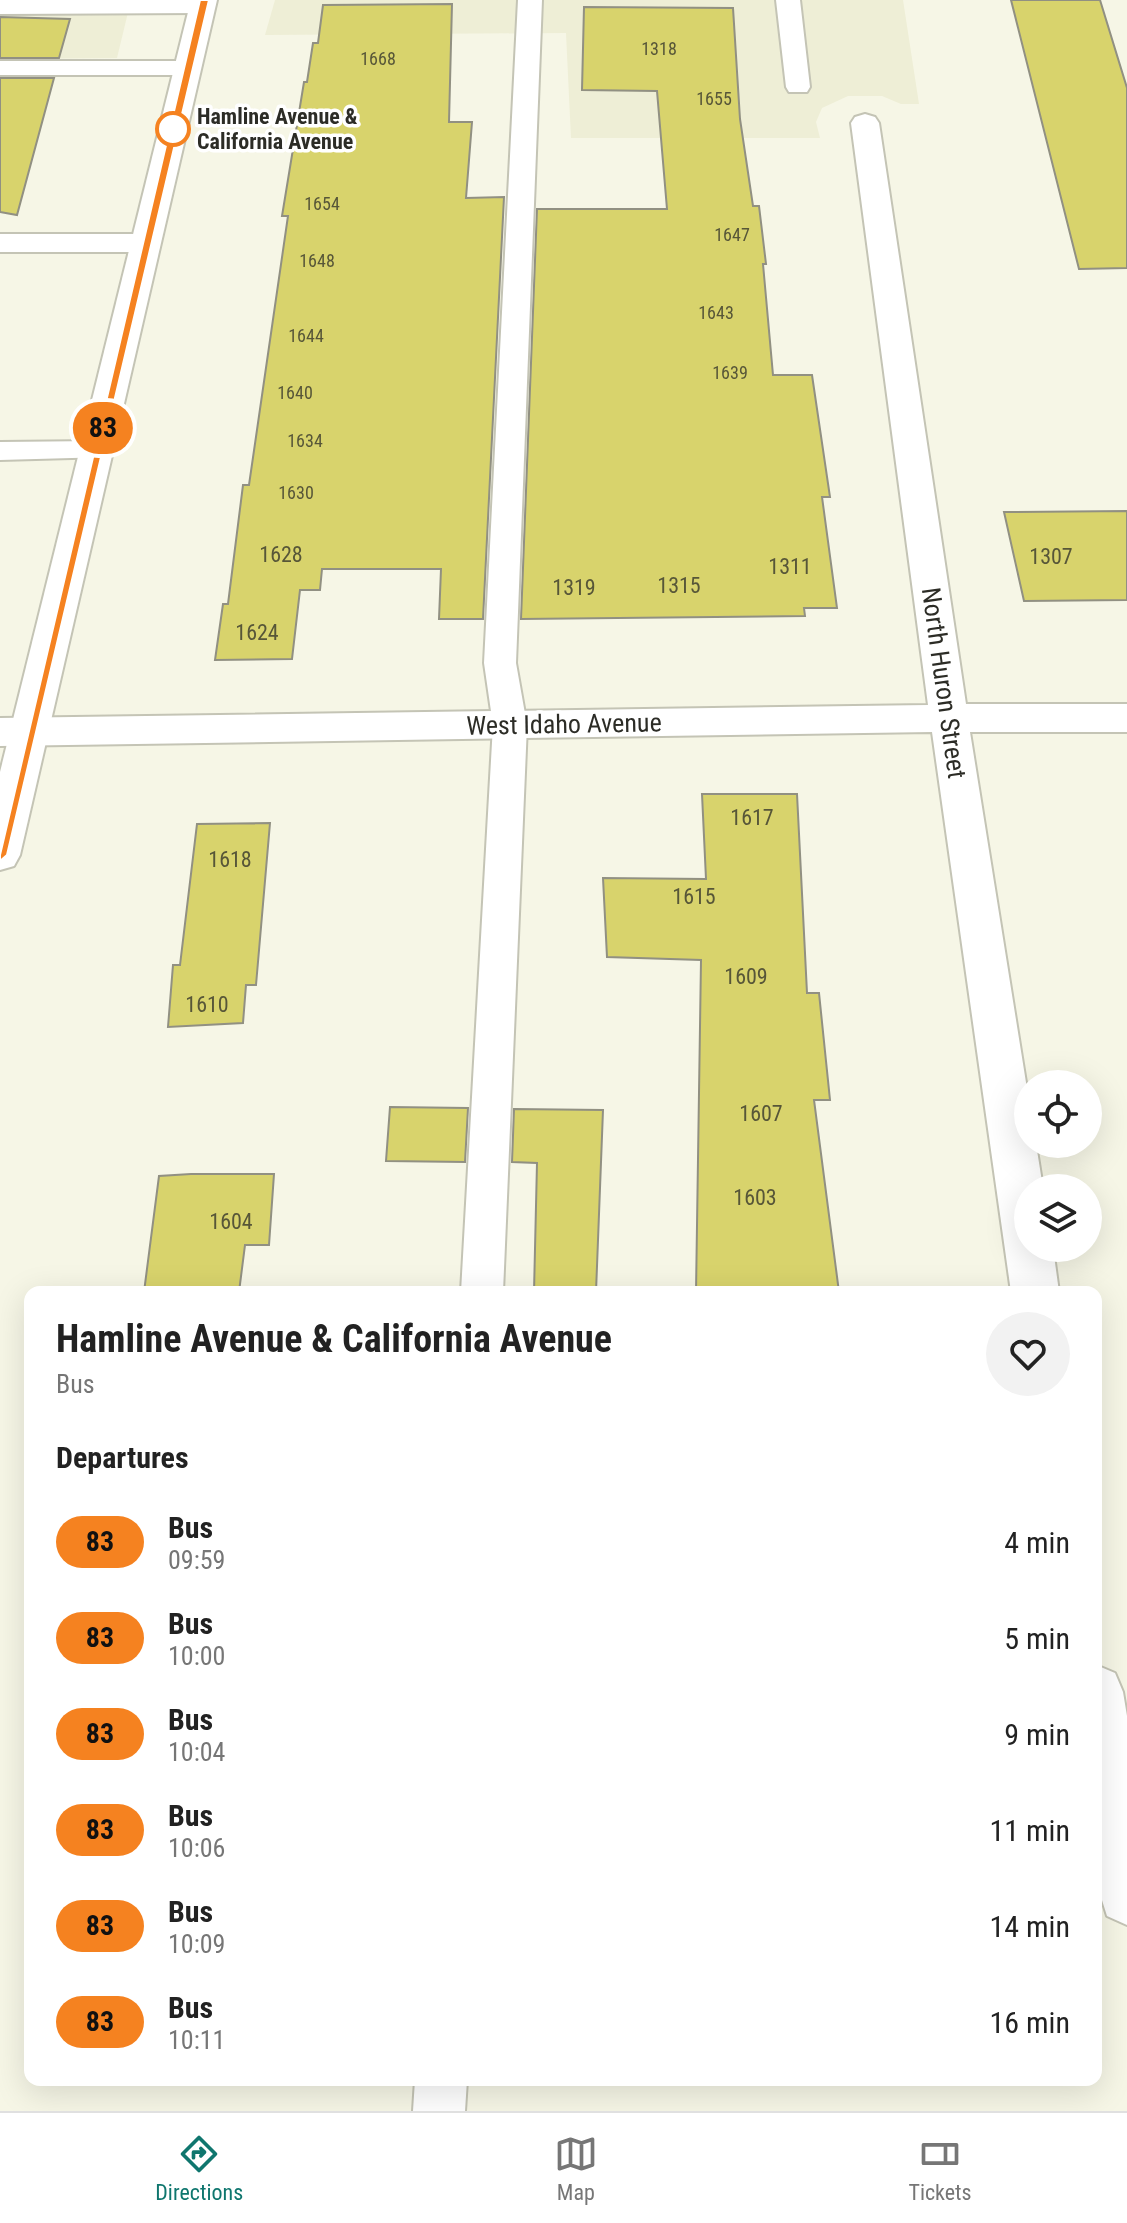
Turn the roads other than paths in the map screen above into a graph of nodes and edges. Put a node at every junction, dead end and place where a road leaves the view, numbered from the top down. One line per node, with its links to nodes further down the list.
1 (530, 0): 15 (lane)
2 (788, 0): 7 (lane)
3 (204, 3): 4 (lane); 6 (street)
4 (0, 7)
5 (0, 68): 6 (lane)
6 (188, 68): 10 (street)
7 (798, 87)
8 (865, 123): 13 (street, North Huron Street)
9 (0, 243): 10 (street)
10 (145, 243): 11 (street)
11 (98, 450): 12 (lane); 16 (street)
12 (0, 451)
13 (949, 718): 14 (street, West Idaho Avenue); 15 (street, West Idaho Avenue); 18 (street, North Huron Street)
14 (1127, 718)
15 (510, 725): 16 (street, West Idaho Avenue); 20 (lane)
16 (15, 732): 17 (street)
17 (0, 855)
18 (1017, 1174)
19 (1031, 1262): 21 (street, North Huron Street)
20 (482, 1286)
21 (1034, 1286)
22 (1102, 1731): 23 (street)
23 (1127, 1896)
24 (441, 2086): 25 (lane)
25 (439, 2111)

